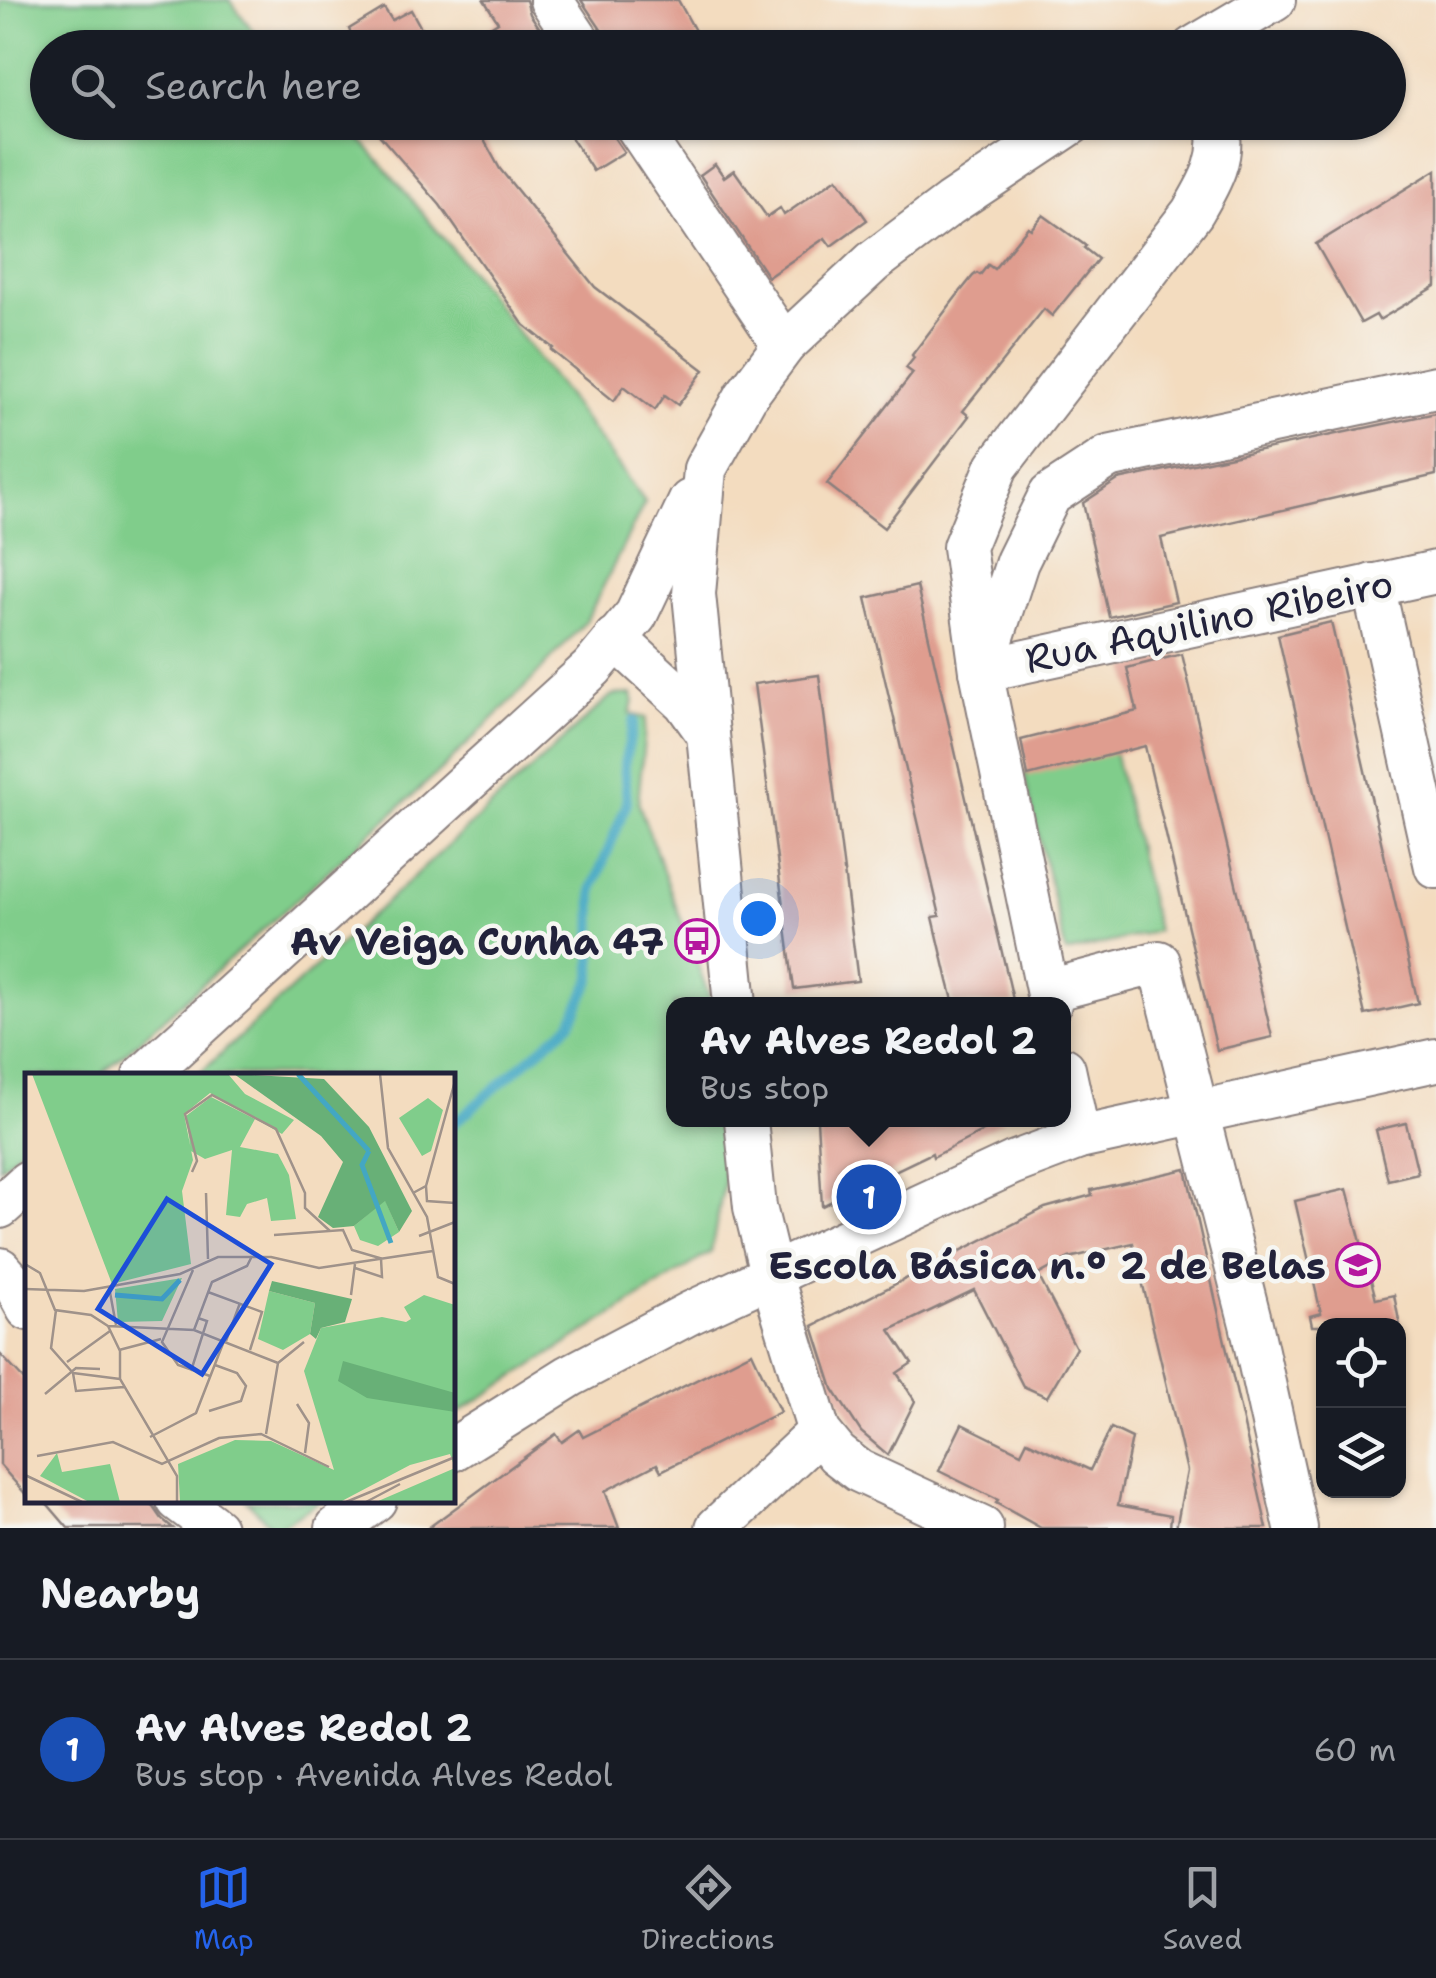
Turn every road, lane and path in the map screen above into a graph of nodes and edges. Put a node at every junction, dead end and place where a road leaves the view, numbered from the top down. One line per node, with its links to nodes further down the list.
1 (551, 0): 3 (street)
2 (1274, 0): 4 (street)
3 (571, 30)
4 (1224, 30)
5 (646, 140): 8 (street)
6 (1045, 140): 8 (street)
7 (1219, 140): 15 (street)
8 (784, 345): 10 (street)
9 (1436, 386): 15 (street)
10 (705, 468): 13 (street); 14 (street)
11 (1436, 572): 12 (street, Rua Aquilino Ribeiro)
12 (1373, 584): 15 (street, Rua Aquilino Ribeiro); 17 (street)
13 (626, 626): 14 (street); 16 (street); 22 (street)
14 (703, 671): 16 (street)
15 (981, 672): 19 (street)
16 (708, 734): 18 (street)
17 (1436, 867)
18 (734, 997)
19 (1049, 997)
20 (1052, 997): 24 (street)
21 (1436, 1060): 24 (street)
22 (147, 1073)
23 (1071, 1104): 26 (street)
24 (1199, 1113): 26 (street); 40 (street)
25 (747, 1127): 30 (street)
26 (1078, 1138): 30 (street)
27 (25, 1185): 28 (street)
28 (0, 1207)
29 (0, 1269): 31 (street)
30 (772, 1277): 32 (street); 33 (street)
31 (25, 1304)
32 (818, 1432): 38 (street); 39 (street)
33 (455, 1448)
34 (182, 1503): 36 (street)
35 (371, 1503): 37 (street)
36 (214, 1528)
37 (336, 1528)
38 (717, 1528)
39 (982, 1528)
40 (1296, 1528)

